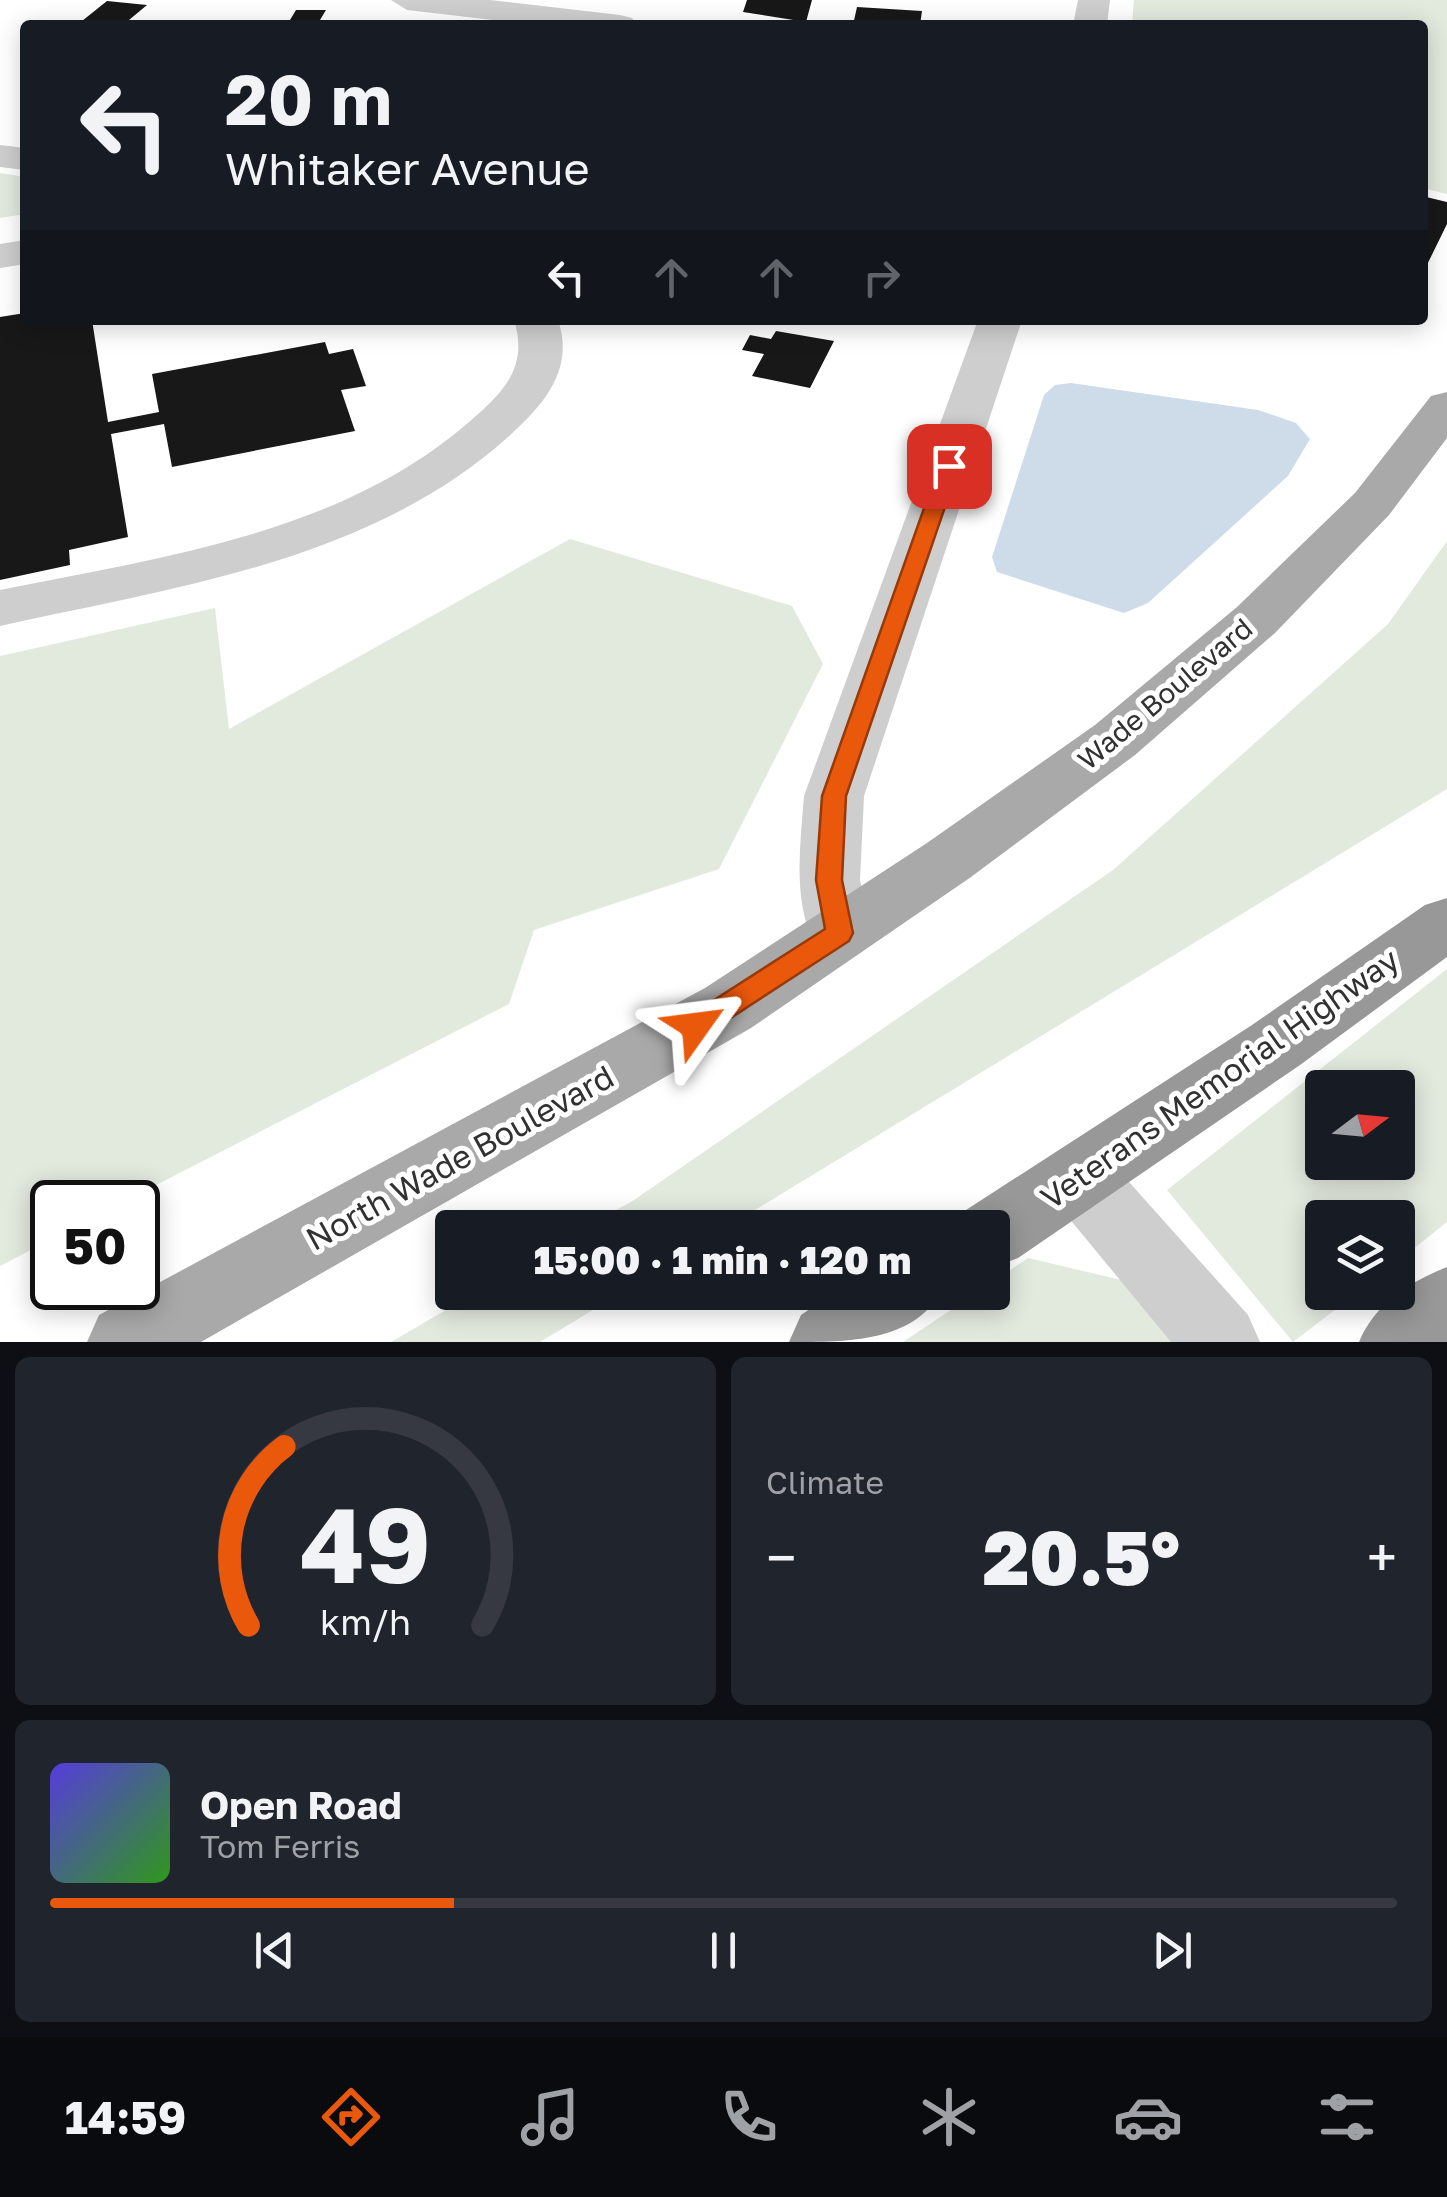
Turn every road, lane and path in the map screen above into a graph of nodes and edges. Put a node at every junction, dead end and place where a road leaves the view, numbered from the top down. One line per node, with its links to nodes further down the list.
1 (407, 0): 2 (street)
2 (577, 20)
3 (538, 325): 6 (street)
4 (998, 325): 8 (street)
5 (1447, 406): 8 (main road, Wade Boulevard)
6 (0, 608)
7 (1447, 923): 9 (highway, Veterans Memorial Highway)
8 (840, 933): 13 (main road, North Wade Boulevard)
9 (1080, 1177): 10 (highway, Veterans Memorial Highway); 15 (street)
10 (1010, 1222)
11 (1447, 1304): 16 (highway)
12 (877, 1310): 14 (highway)
13 (126, 1342)
14 (828, 1342)
15 (1221, 1342)
16 (1398, 1342)

